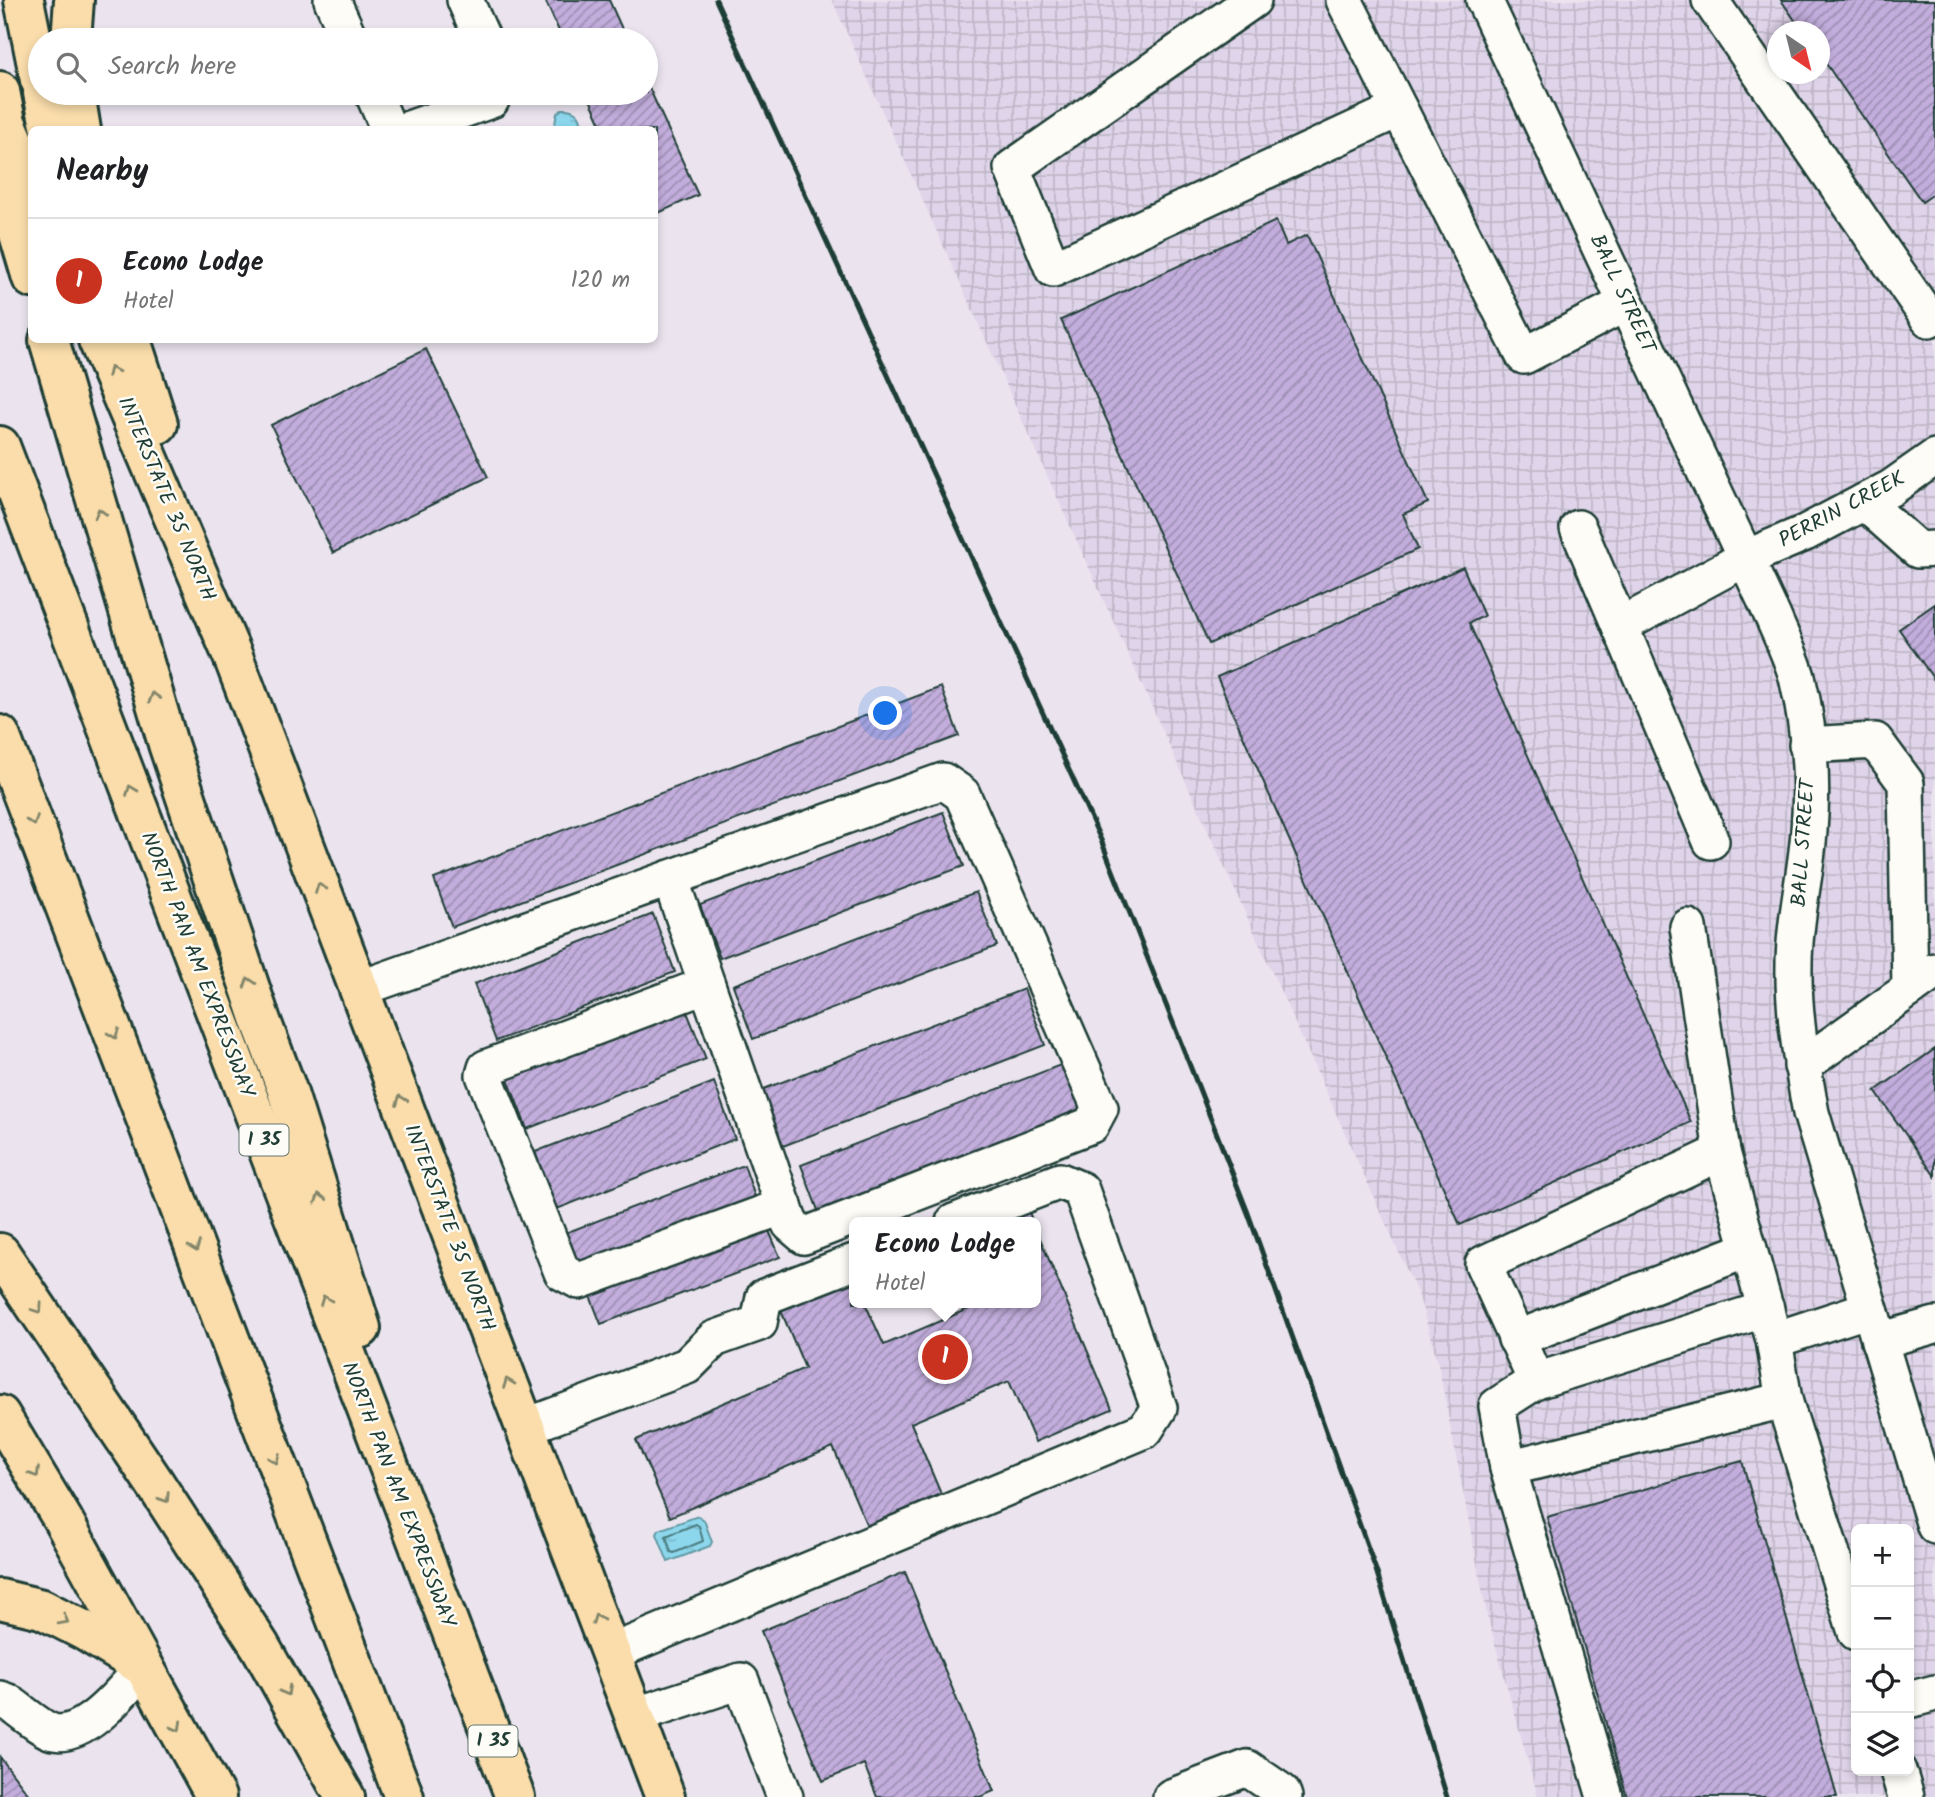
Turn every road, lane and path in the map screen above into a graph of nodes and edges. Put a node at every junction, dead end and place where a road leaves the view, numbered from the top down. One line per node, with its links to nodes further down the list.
1 (24, 0): 9 (main road)
2 (75, 0): 10 (main road)
3 (332, 0): 11 (street)
4 (465, 0): 12 (street)
5 (1253, 0): 17 (street)
6 (1344, 0): 17 (street)
7 (1484, 0): 26 (street, BALL STREET)
8 (1710, 0): 27 (street)
9 (30, 28)
10 (72, 28)
11 (344, 28)
12 (477, 28)
13 (46, 105): 19 (main road)
14 (77, 105): 20 (main road)
15 (378, 105): 21 (street)
16 (477, 105): 22 (street)
17 (1399, 109): 26 (street)
18 (2, 115): 24 (main road)
19 (50, 126)
20 (80, 126)
21 (387, 126)
22 (417, 126)
23 (0, 170): 25 (main road)
24 (28, 173)
25 (28, 264)
26 (1626, 303): 35 (street, BALL STREET)
27 (1935, 315)
28 (50, 343): 68 (main road, one-way to 28)
29 (129, 343): 44 (main road, INTERSTATE 35 NORTH, one-way to 29)
30 (0, 446): 68 (main road, NORTH PAN AM EXPRESSWAY / I 35, one-way to 30)
31 (1935, 457): 32 (street, PERRIN CREEK)
32 (1864, 502): 34 (street); 35 (street, PERRIN CREEK)
33 (1577, 528): 36 (street)
34 (1935, 549)
35 (1746, 558): 36 (street, PERRIN CREEK); 38 (street, BALL STREET)
36 (1620, 626): 39 (street)
37 (0, 735): 76 (main road, one-way to 76)
38 (1807, 745): 42 (street); 45 (street, BALL STREET)
39 (1711, 841)
40 (670, 878): 43 (street); 44 (street); 48 (street)
41 (1688, 927): 46 (street)
42 (1923, 980): 45 (street)
43 (707, 985): 47 (street); 47 (street)
44 (359, 989): 61 (main road, INTERSTATE 35 NORTH, one-way to 44)
45 (1802, 1066): 55 (street, BALL STREET)
46 (1722, 1152): 51 (street); 57 (street)
47 (784, 1206): 50 (street)
48 (853, 1217)
49 (967, 1217): 66 (street)
50 (849, 1219)
51 (1749, 1249): 54 (street); 57 (street)
52 (0, 1253): 75 (main road, one-way to 75)
53 (849, 1264): 61 (street)
54 (1770, 1324): 55 (street); 58 (street); 59 (street)
55 (1874, 1325): 56 (street); 63 (street, BALL STREET)
56 (1935, 1325)
57 (1516, 1339): 58 (street)
58 (1536, 1381): 62 (street)
59 (1784, 1400): 62 (street); 65 (street)
60 (0, 1415): 67 (main road, one-way to 67)
61 (525, 1427): 66 (main road, INTERSTATE 35 NORTH, one-way to 61)
62 (1508, 1468): 82 (street)
63 (1935, 1526)
64 (0, 1599): 67 (main road, one-way to 67)
65 (1851, 1616)
66 (610, 1653): 72 (main road, INTERSTATE 35 NORTH)
67 (144, 1667): 70 (street); 74 (main road, one-way to 74)
68 (471, 1685): 77 (main road, NORTH PAN AM EXPRESSWAY / I 35)
69 (1935, 1693): 71 (street)
70 (0, 1699)
71 (1914, 1699)
72 (634, 1716): 78 (main road, INTERSTATE 35 NORTH); 79 (street)
73 (1900, 1776): 83 (street)
74 (216, 1797)
75 (345, 1797)
76 (404, 1797)
77 (515, 1797)
78 (665, 1797)
79 (785, 1797)
80 (1171, 1797): 81 (street)
81 (1284, 1797)
82 (1605, 1797)
83 (1906, 1797)

